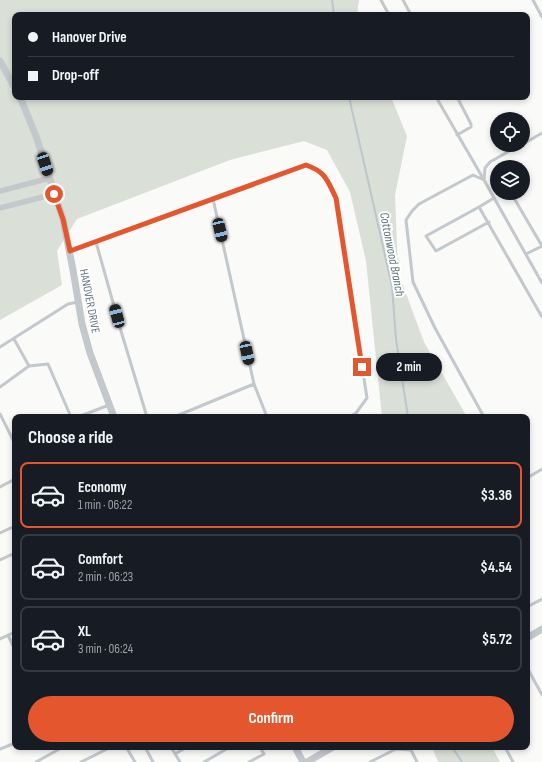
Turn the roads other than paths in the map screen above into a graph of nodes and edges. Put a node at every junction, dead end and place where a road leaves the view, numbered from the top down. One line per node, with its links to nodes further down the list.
1 (381, 0): 4 (lane)
2 (403, 0): 5 (lane)
3 (533, 0): 6 (lane)
4 (387, 12)
5 (409, 12)
6 (542, 16)
7 (0, 61): 8 (street)
8 (12, 83)
9 (21, 100): 16 (street, HANOVER DRIVE)
10 (438, 100): 13 (lane)
11 (459, 100): 13 (lane)
12 (542, 133): 14 (lane)
13 (457, 135): 17 (lane)
14 (530, 140)
15 (508, 152): 17 (lane)
16 (50, 178): 18 (street); 20 (street, HANOVER DRIVE)
17 (484, 180): 19 (lane); 49 (lane)
18 (0, 191)
19 (490, 191)
20 (54, 194): 26 (street); 30 (street, HANOVER DRIVE)
21 (213, 199): 28 (lane); 38 (lane); 48 (lane)
22 (491, 200): 25 (lane)
23 (495, 200): 31 (lane)
24 (515, 200): 29 (lane)
25 (479, 207): 27 (lane); 27 (lane)
26 (0, 208)
27 (489, 222): 34 (lane)
28 (96, 242): 30 (lane); 45 (lane)
29 (542, 246): 31 (lane)
30 (70, 251): 33 (street, HANOVER DRIVE)
31 (526, 254): 32 (lane)
32 (542, 283)
33 (78, 302): 35 (lane); 40 (street, HANOVER DRIVE)
34 (542, 318)
35 (14, 339): 36 (lane); 37 (lane)
36 (0, 347)
37 (29, 366): 39 (lane); 42 (lane)
38 (254, 384): 46 (lane); 47 (lane)
39 (0, 387)
40 (109, 405): 43 (lane); 44 (street, HANOVER DRIVE)
41 (0, 414): 50 (lane)
42 (71, 414)
43 (86, 414)
44 (113, 414)
45 (146, 414)
46 (181, 414)
47 (267, 414)
48 (354, 414)
49 (482, 414)
50 (12, 438)
51 (542, 469): 52 (lane)
52 (530, 476)
53 (12, 481): 54 (lane)
54 (0, 487)
55 (12, 527): 56 (lane)
56 (0, 532)
57 (12, 554): 58 (lane)
58 (0, 560)
59 (542, 599): 60 (lane)
60 (530, 605)
61 (541, 631): 64 (street)
62 (12, 633): 63 (lane)
63 (8, 635): 65 (lane); 66 (lane)
64 (530, 636)
65 (0, 639)
66 (12, 644)
67 (530, 674): 68 (lane)
68 (542, 695)
69 (12, 745): 70 (lane)
70 (0, 749)
71 (58, 750): 85 (lane)
72 (104, 750): 86 (lane)
73 (128, 750): 87 (lane)
74 (147, 750): 88 (lane)
75 (173, 750): 84 (lane)
76 (182, 750): 84 (lane)
77 (225, 750): 90 (lane)
78 (262, 750): 91 (lane)
79 (297, 750): 92 (street)
80 (328, 750): 93 (street)
81 (394, 750): 94 (lane)
82 (411, 750): 95 (lane)
83 (507, 750): 96 (lane)
84 (175, 754): 89 (lane)
85 (36, 762)
86 (81, 762)
87 (135, 762)
88 (153, 762)
89 (180, 762)
90 (204, 762)
91 (249, 762)
92 (303, 762)
93 (307, 762)
94 (370, 762)
95 (417, 762)
96 (513, 762)

